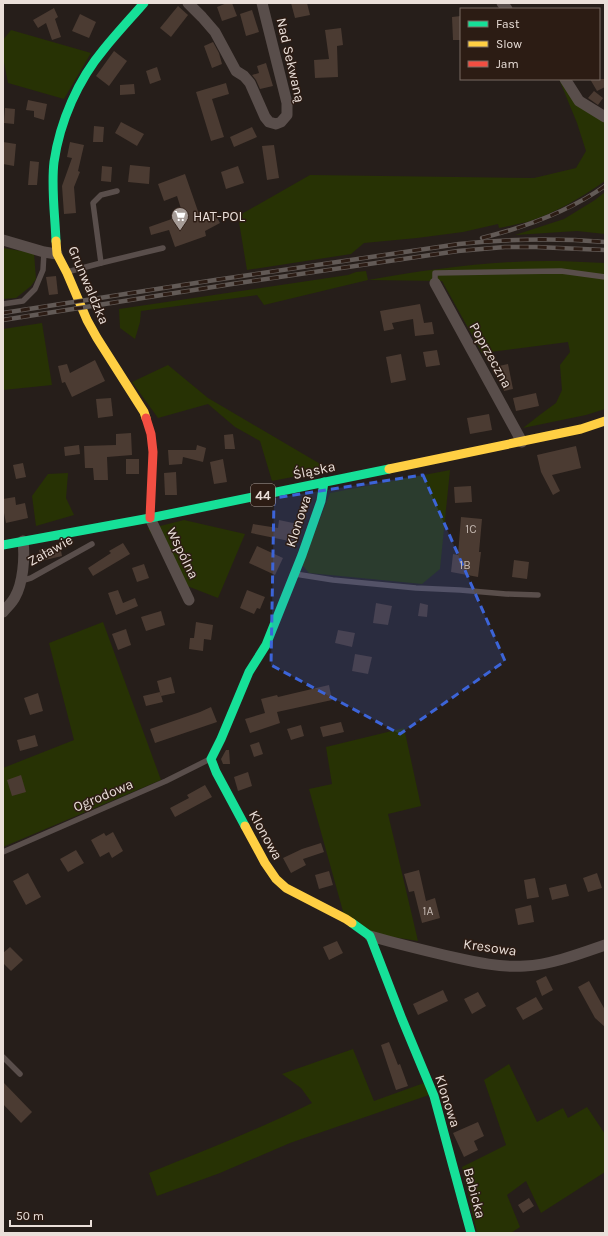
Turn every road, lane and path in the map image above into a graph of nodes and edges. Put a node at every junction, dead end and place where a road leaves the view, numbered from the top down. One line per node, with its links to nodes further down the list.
1 (144, 3): 10 (street, Grunwaldzka)
2 (188, 3): 3 (street, Nad Sekwaną)
3 (262, 3)
4 (566, 80): 5 (street)
5 (605, 117)
6 (117, 191): 11 (lane)
7 (3, 240): 9 (street)
8 (163, 248): 11 (lane)
9 (44, 252): 10 (street); 15 (lane)
10 (57, 254): 12 (street, Grunwaldzka)
11 (101, 263): 12 (lane)
12 (67, 272): 19 (street, Grunwaldzka)
13 (605, 277): 14 (lane)
14 (435, 283): 17 (street, Poprzeczna)
15 (3, 304)
16 (605, 421): 17 (street, Śląska / 44)
17 (522, 442): 18 (street, Śląska / 44)
18 (324, 482): 19 (street, Śląska / 44); 23 (street, Klonowa)
19 (150, 518): 20 (street, Śląska / 44); 26 (street, Wspólna)
20 (23, 542): 22 (street, Śląska / 44); 24 (street, Załawie)
21 (92, 544): 24 (lane, Załawie)
22 (3, 545)
23 (294, 574): 25 (lane); 28 (street, Klonowa)
24 (21, 581): 27 (street, Załawie)
25 (538, 595)
26 (189, 600)
27 (3, 612)
28 (211, 759): 29 (lane, Ogrodowa); 30 (street, Klonowa)
29 (3, 852)
30 (370, 936): 31 (street, Kresowa); 34 (street, Klonowa)
31 (605, 945)
32 (3, 1057): 33 (lane)
33 (20, 1074)
34 (452, 1160): 35 (street, Babicka)
35 (471, 1233)

